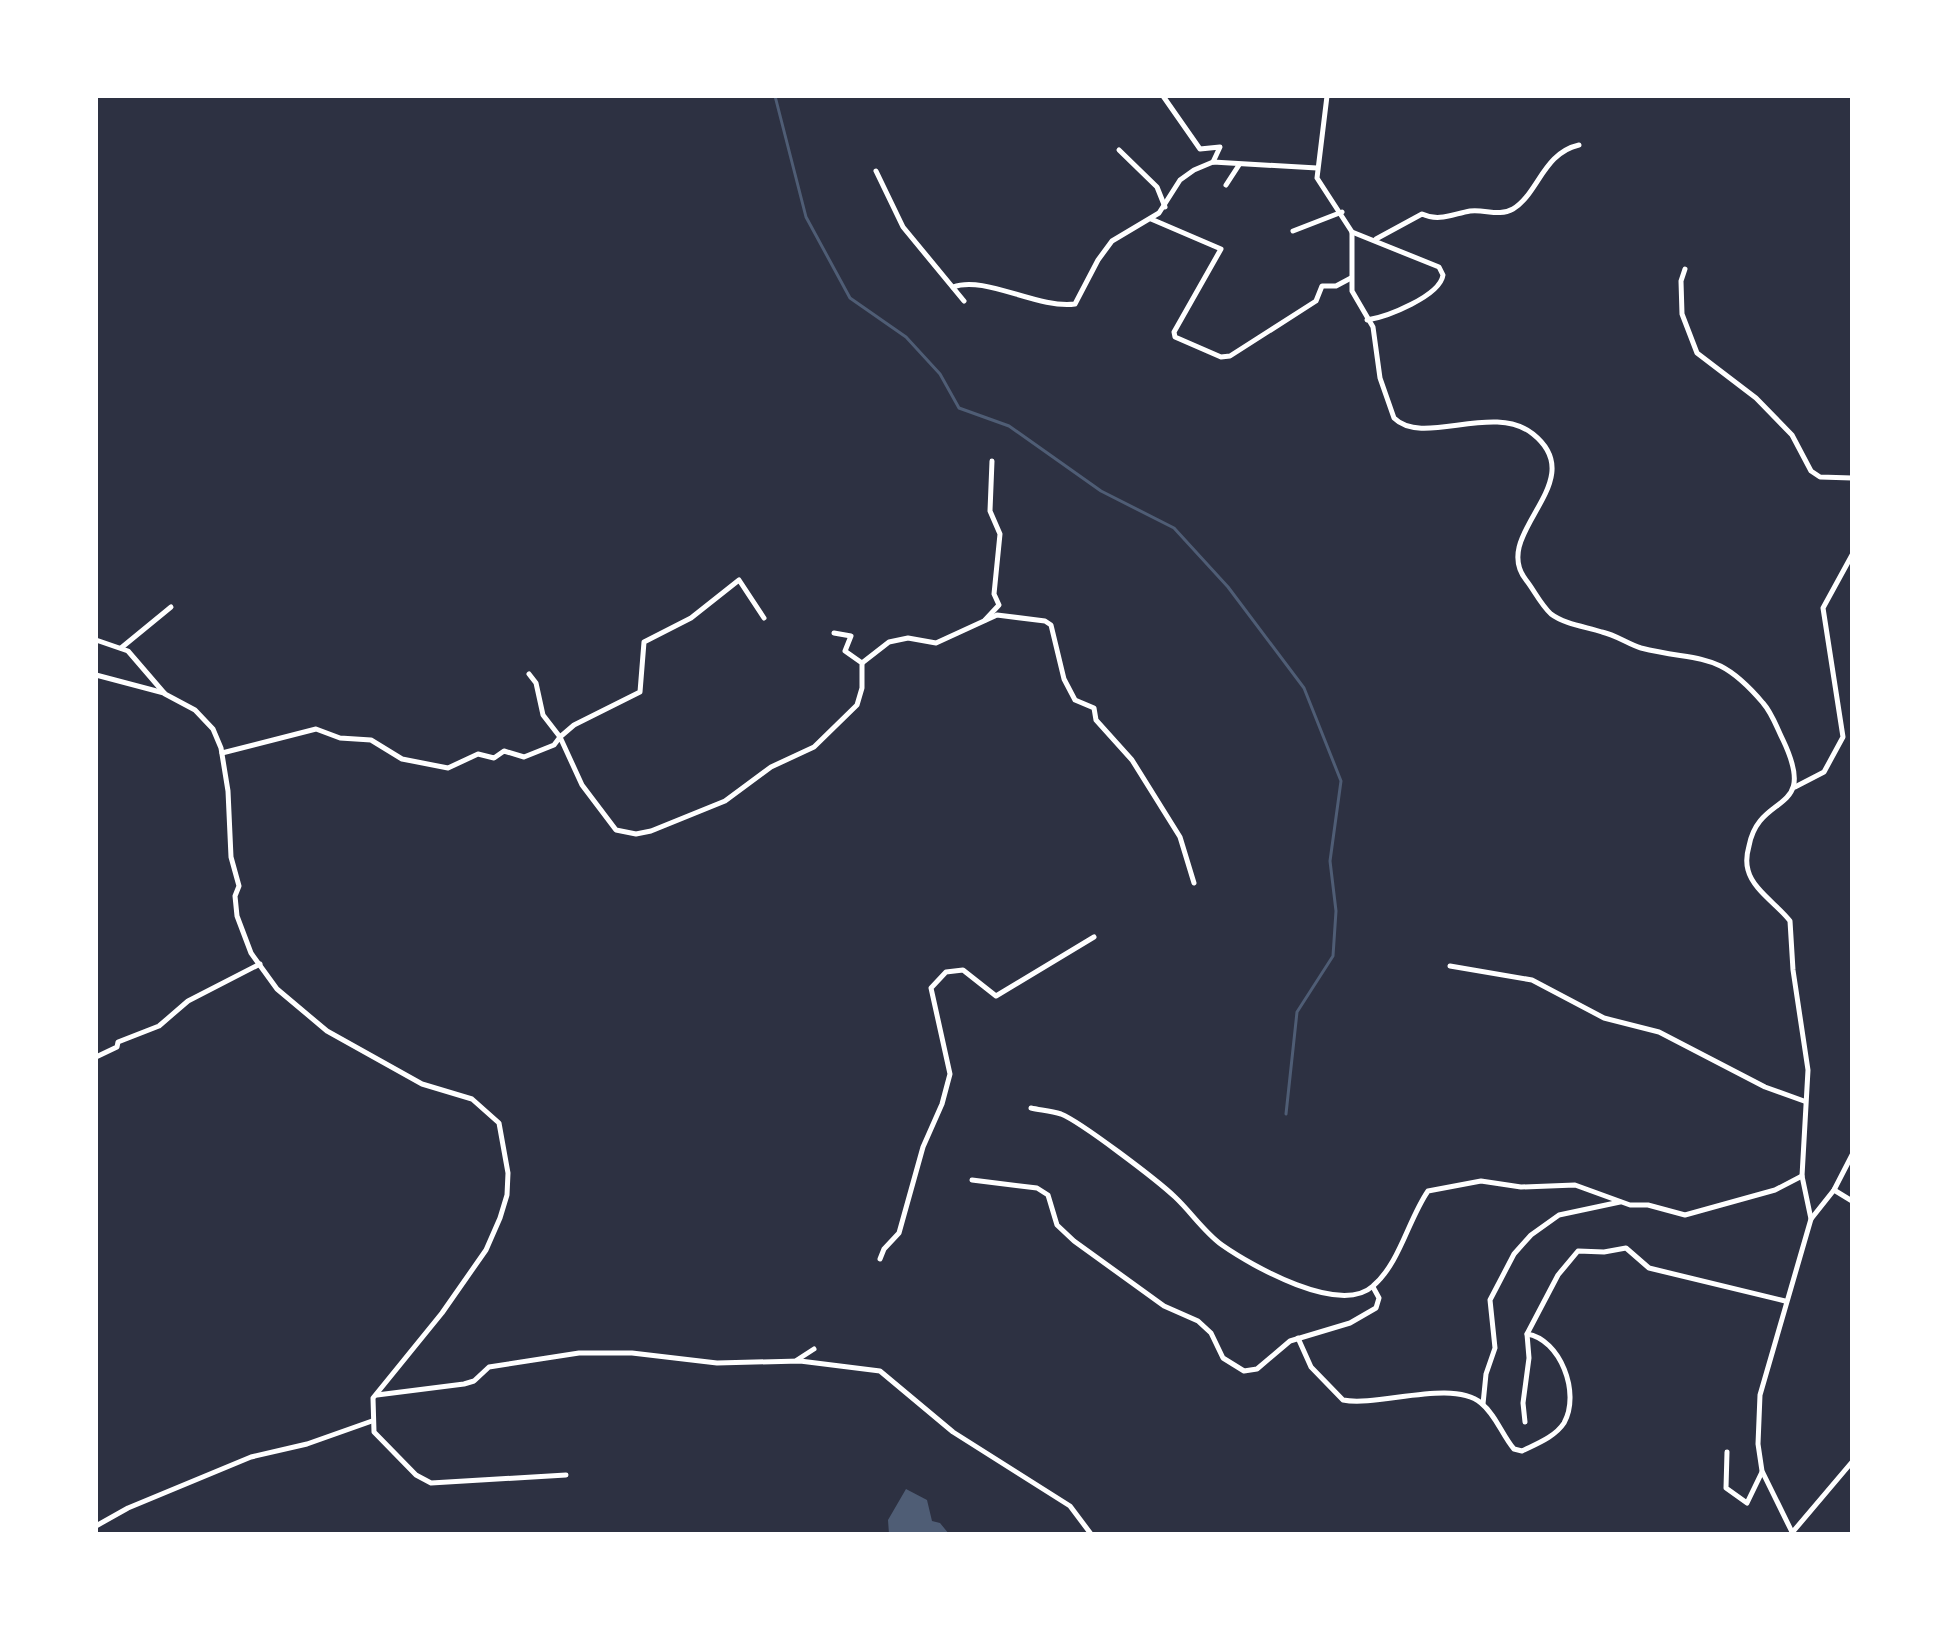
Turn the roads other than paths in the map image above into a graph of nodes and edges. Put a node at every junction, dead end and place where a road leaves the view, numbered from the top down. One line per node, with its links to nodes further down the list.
1 (1163, 96): 5 (street)
2 (1327, 96): 7 (street)
3 (1579, 145): 15 (street)
4 (1119, 150): 10 (street)
5 (1213, 162): 6 (street); 10 (street)
6 (1240, 164): 7 (street); 9 (street)
7 (1317, 168): 11 (street)
8 (876, 171): 18 (street)
9 (1226, 185)
10 (1165, 207): 12 (street)
11 (1342, 212): 13 (street); 14 (street)
12 (1151, 219): 17 (street); 18 (street)
13 (1293, 231)
14 (1352, 232): 15 (street); 17 (street)
15 (1376, 239): 20 (street)
16 (1685, 269): 22 (street)
17 (1351, 278): 20 (street)
18 (953, 287): 19 (street)
19 (964, 301)
20 (1366, 320): 36 (street)
21 (992, 461): 26 (street)
22 (1852, 478)
23 (1852, 555): 36 (street)
24 (171, 607): 29 (street)
25 (764, 618): 34 (street)
26 (982, 624): 30 (street); 37 (street)
27 (834, 633): 30 (street)
28 (96, 640): 29 (street)
29 (120, 648): 33 (street)
30 (862, 663): 34 (street)
31 (529, 674): 34 (street)
32 (96, 675): 33 (street)
33 (165, 694): 35 (street)
34 (560, 737): 35 (street)
35 (222, 753): 39 (street)
36 (1795, 787): 42 (street)
37 (1194, 883)
38 (1094, 937): 51 (street)
39 (261, 964): 41 (street); 58 (street)
40 (1450, 966): 42 (street)
41 (96, 1057)
42 (1804, 1101): 45 (street)
43 (1031, 1108): 52 (street)
44 (1852, 1155): 47 (street)
45 (1802, 1176): 49 (street); 50 (street)
46 (972, 1180): 55 (street)
47 (1834, 1190): 48 (street); 50 (street)
48 (1852, 1201)
49 (1621, 1202): 52 (street); 59 (street)
50 (1811, 1219): 53 (street)
51 (880, 1259)
52 (1373, 1287): 55 (street)
53 (1785, 1301): 54 (street); 64 (street)
54 (1527, 1334): 59 (street); 61 (street)
55 (1298, 1338): 59 (street)
56 (814, 1349): 57 (street)
57 (796, 1361): 58 (street); 68 (street)
58 (376, 1395): 60 (street)
59 (1483, 1404)
60 (372, 1421): 65 (street); 66 (street)
61 (1525, 1422)
62 (1727, 1452): 64 (street)
63 (1852, 1462): 67 (street)
64 (1762, 1471): 67 (street)
65 (566, 1475)
66 (96, 1526)
67 (1791, 1533)
68 (1091, 1534)

